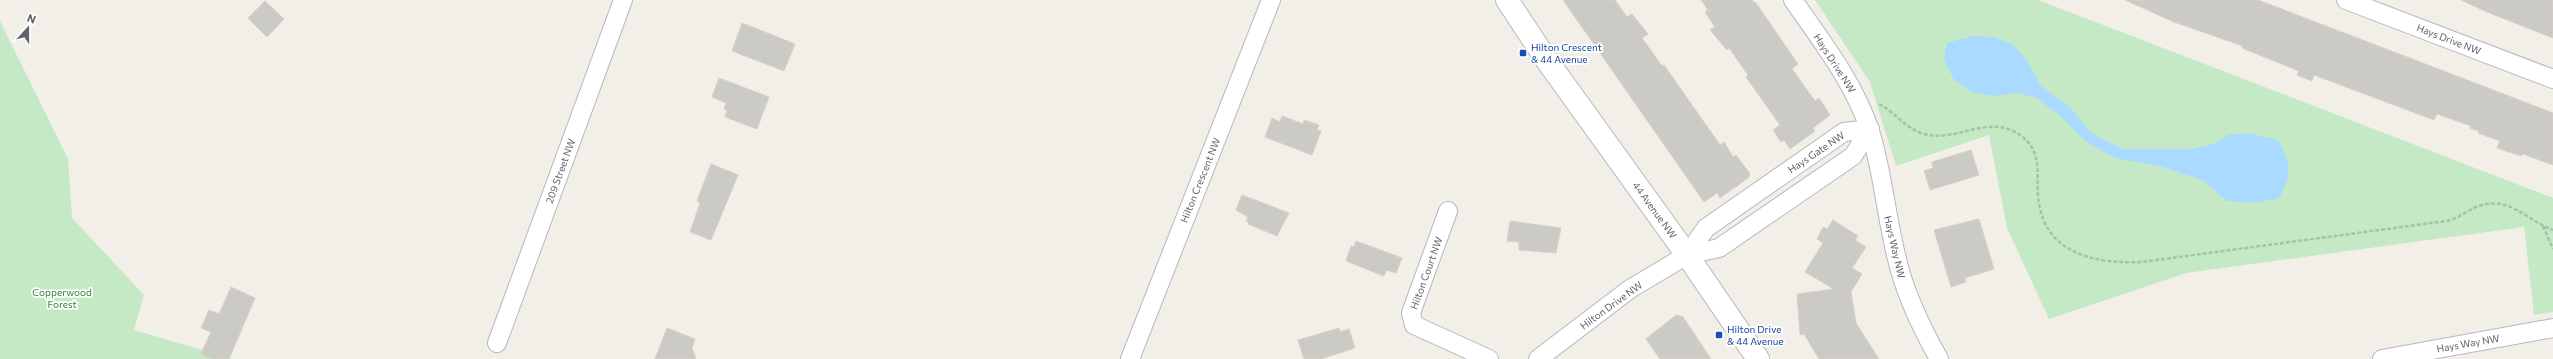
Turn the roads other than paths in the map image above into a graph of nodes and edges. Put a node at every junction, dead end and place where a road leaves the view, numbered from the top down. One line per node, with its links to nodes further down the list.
1 (623, 0): 11 (street, 209 Street NW)
2 (1271, 0): 12 (street, Hilton Crescent NW)
3 (1507, 0): 9 (street, 44 Avenue NW)
4 (1793, 0): 7 (street, Hays Drive NW)
5 (2346, 0): 6 (street, Hays Drive NW)
6 (2553, 79)
7 (1870, 129): 9 (street, Hays Gate NW); 9 (street, Hays Gate NW); 16 (street, Hays Way NW)
8 (1448, 211): 13 (street, Hilton Court NW)
9 (1687, 255): 14 (street, Hilton Drive NW); 15 (street, 44 Avenue NW)
10 (2553, 328): 17 (street, Hays Way NW)
11 (497, 343)
12 (1130, 359)
13 (1489, 359)
14 (1538, 359)
15 (1758, 359)
16 (1939, 359)
17 (2382, 359)

